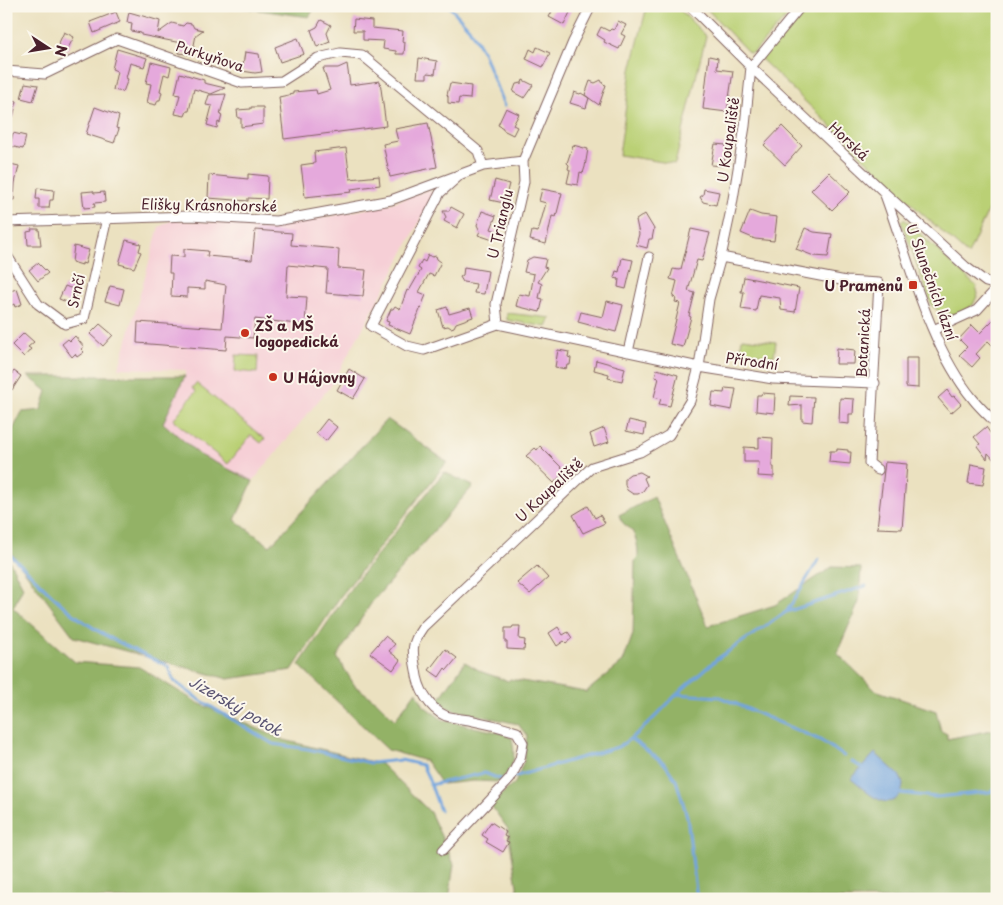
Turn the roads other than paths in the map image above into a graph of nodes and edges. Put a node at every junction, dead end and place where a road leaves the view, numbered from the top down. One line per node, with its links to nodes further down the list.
1 (591, 6): 6 (street, U Trianglu)
2 (690, 6): 4 (street, Horská)
3 (801, 6): 4 (street)
4 (751, 67): 9 (street, Horská); 14 (street, U Koupaliště)
5 (6, 71): 7 (street, Purkyňova)
6 (524, 161): 7 (street, Elišky Krásnohorské); 16 (street, U Trianglu)
7 (483, 166): 8 (street, Elišky Krásnohorské)
8 (464, 172): 10 (street, Elišky Krásnohorské); 16 (street)
9 (885, 193): 15 (street, Horská); 17 (street, U Slunečních lázní)
10 (107, 218): 11 (street, Elišky Krásnohorské); 12 (street, Srnčí)
11 (6, 222)
12 (6, 254)
13 (649, 257): 18 (street)
14 (721, 257): 19 (street, U Koupaliště); 20 (street, Botanická)
15 (997, 287): 17 (street)
16 (498, 324): 18 (street, Přírodní)
17 (933, 330): 21 (street, U Slunečních lázní)
18 (628, 352): 19 (street, Přírodní)
19 (699, 367): 20 (street, Přírodní); 23 (street, U Koupaliště)
20 (875, 383): 22 (street, Botanická)
21 (997, 424)
22 (878, 470)
23 (445, 848)

